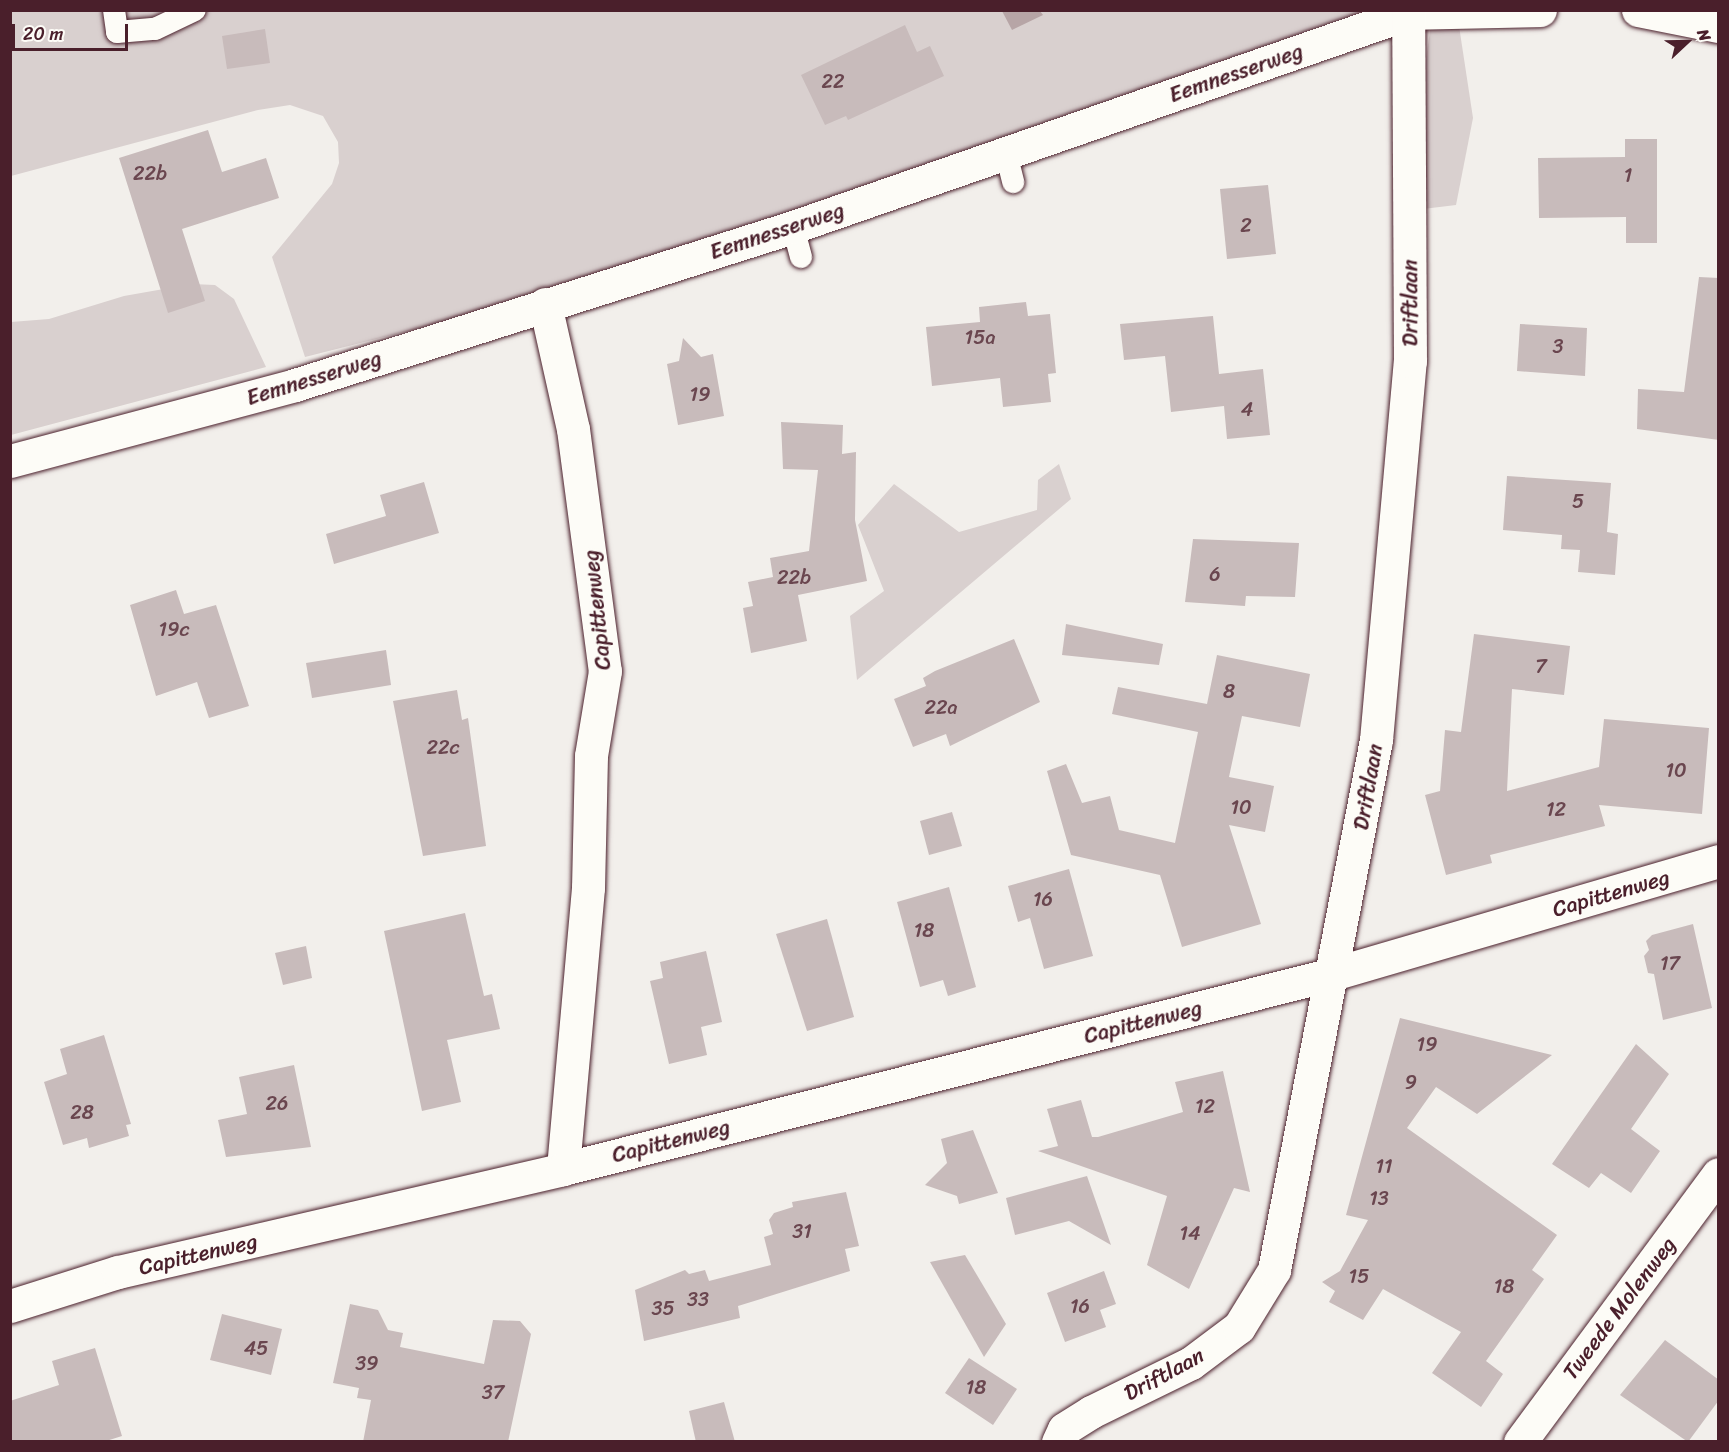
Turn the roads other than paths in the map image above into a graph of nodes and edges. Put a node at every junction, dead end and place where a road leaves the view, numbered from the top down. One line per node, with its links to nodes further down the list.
1 (114, 10): 2 (lane)
2 (195, 10)
3 (1540, 10): 5 (street, Eemnesserweg)
4 (1638, 10): 6 (street)
5 (1408, 12): 7 (street, Eemnesserweg); 10 (street, Driftlaan)
6 (1719, 26)
7 (545, 304): 8 (street, Eemnesserweg); 11 (street, Capittenweg)
8 (10, 461)
9 (1719, 861): 10 (street, Capittenweg)
10 (1336, 973): 11 (street, Capittenweg); 14 (street, Driftlaan)
11 (563, 1169): 13 (street, Capittenweg)
12 (1719, 1174): 15 (street, Tweede Molenweg)
13 (10, 1306)
14 (1058, 1442)
15 (1520, 1442)

